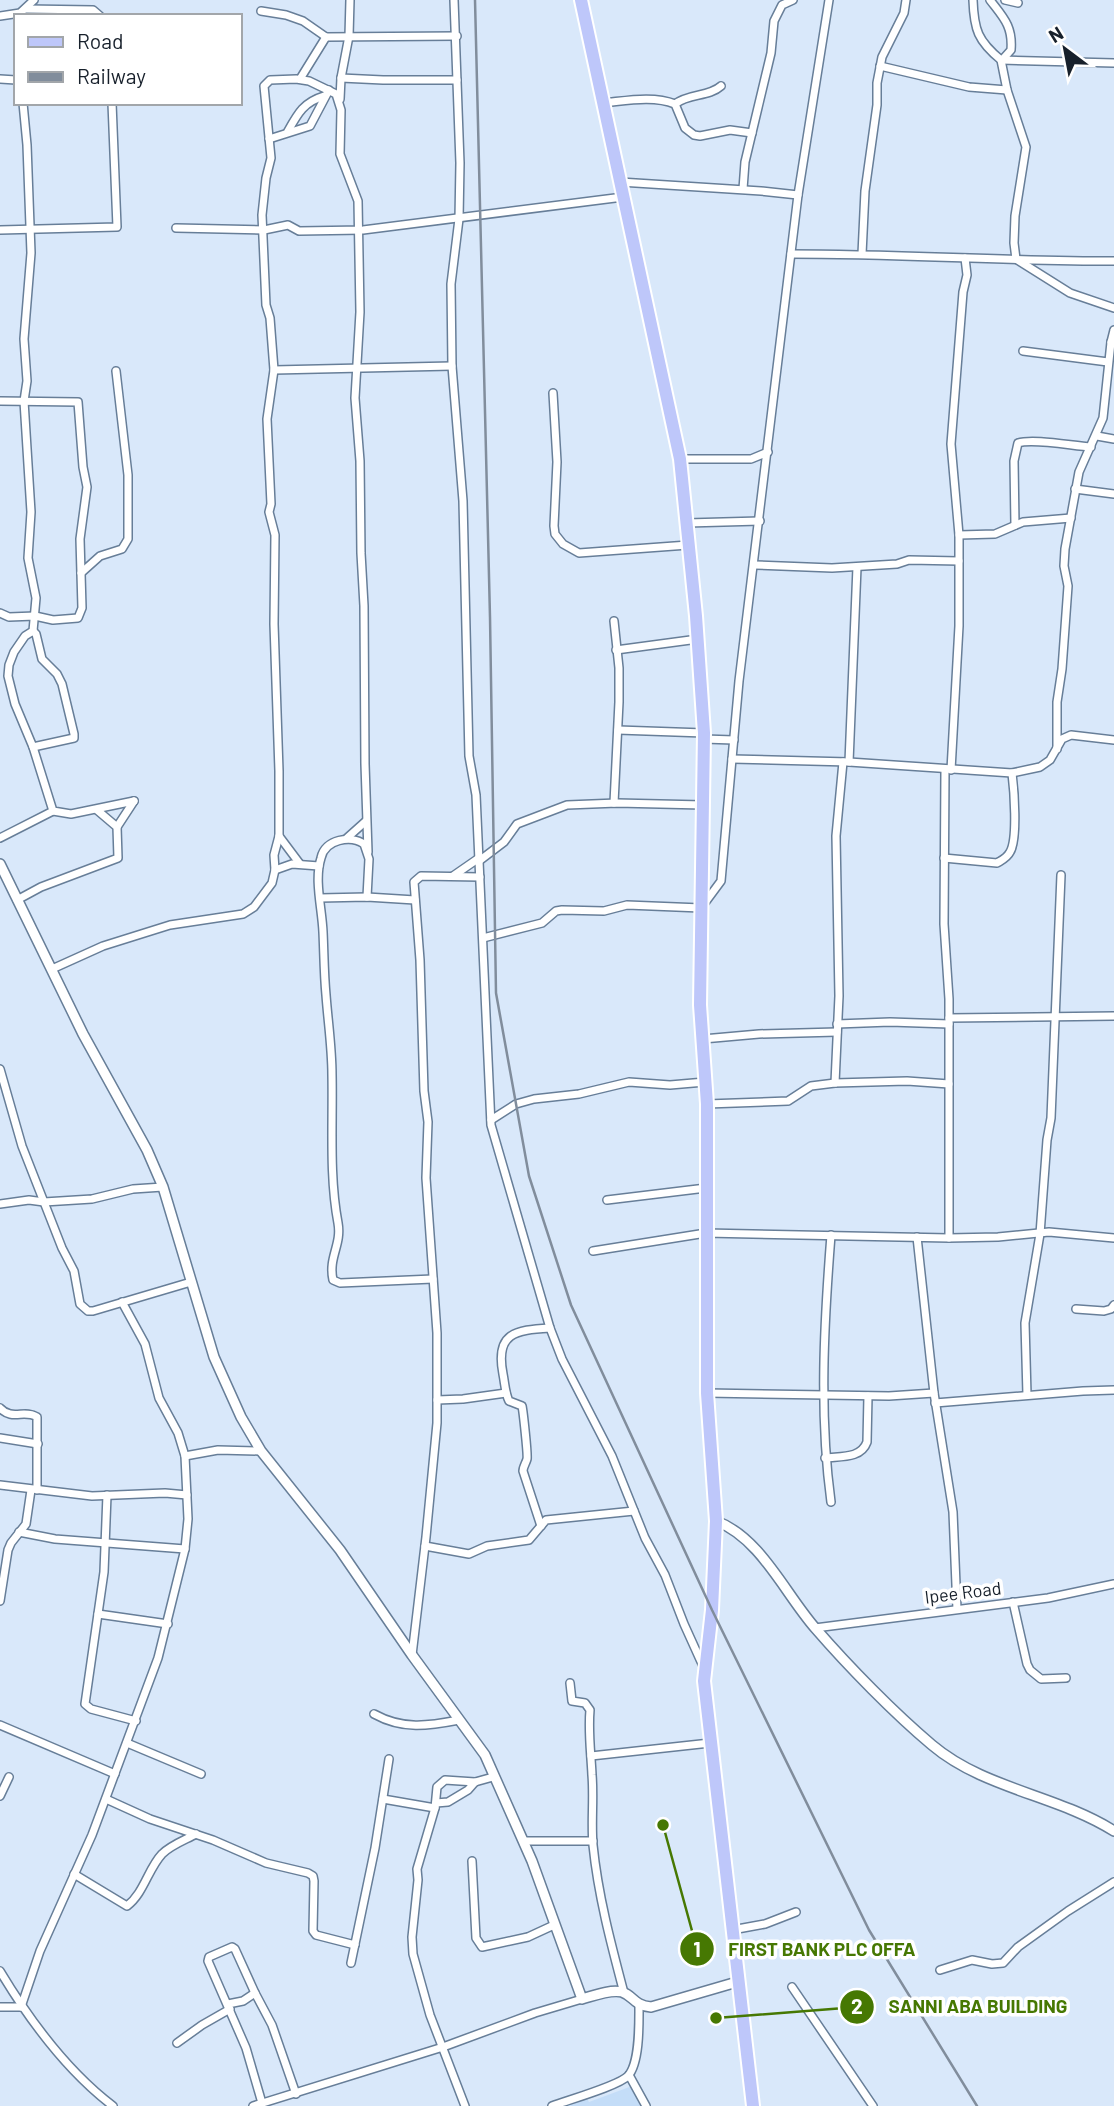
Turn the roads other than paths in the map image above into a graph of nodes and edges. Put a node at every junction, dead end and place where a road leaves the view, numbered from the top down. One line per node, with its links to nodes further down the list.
1 (34, 0): 13 (street)
2 (350, 0): 15 (street)
3 (454, 0): 16 (street)
4 (581, 0): 28 (main road)
5 (793, 0): 33 (street)
6 (829, 0): 37 (street)
7 (906, 0): 20 (street)
8 (973, 0): 18 (street)
9 (990, 0): 18 (street)
10 (1005, 0): 11 (street)
11 (1018, 3)
12 (261, 11): 17 (street)
13 (22, 13): 14 (street)
14 (98, 14)
15 (349, 36): 16 (street); 17 (street); 21 (street)
16 (457, 36): 23 (street)
17 (326, 37): 22 (street)
18 (1001, 60): 19 (street); 25 (street)
19 (1114, 62)
20 (880, 66): 25 (street); 46 (street)
21 (341, 78): 23 (street); 27 (street)
22 (300, 79): 26 (street); 34 (street)
23 (457, 80): 39 (street)
24 (721, 86): 29 (street)
25 (1007, 90): 48 (street)
26 (326, 93): 27 (street); 32 (street); 32 (street)
27 (340, 103): 44 (street)
28 (603, 103): 29 (street); 35 (main road)
29 (674, 104): 33 (street)
30 (23, 105): 42 (street)
31 (112, 105): 42 (street)
32 (288, 131): 34 (street)
33 (752, 133): 36 (street)
34 (269, 139): 43 (street)
35 (620, 181): 36 (street); 38 (main road)
36 (743, 190): 37 (street)
37 (798, 195): 45 (street)
38 (623, 197): 39 (street); 66 (main road)
39 (459, 219): 44 (street); 55 (street)
40 (176, 228): 43 (street)
41 (0, 230): 42 (street)
42 (29, 230): 61 (street)
43 (264, 230): 44 (street); 57 (street)
44 (358, 230): 56 (street)
45 (791, 254): 46 (street); 65 (street)
46 (862, 254): 47 (street)
47 (965, 258): 48 (street); 73 (street)
48 (1016, 259): 49 (street); 50 (street)
49 (1114, 261)
50 (1114, 308)
51 (1114, 330): 52 (street)
52 (1113, 342): 54 (street)
53 (1023, 351): 54 (street)
54 (1108, 362): 62 (street)
55 (452, 366): 56 (street); 106 (street)
56 (357, 369): 57 (street); 99 (street)
57 (274, 370): 101 (street)
58 (116, 371): 78 (street)
59 (553, 393): 74 (street)
60 (0, 401): 61 (street)
61 (24, 401): 78 (street); 80 (street)
62 (1097, 436): 63 (street); 64 (street)
63 (1114, 439)
64 (1091, 447): 67 (street); 72 (street)
65 (768, 452): 66 (street); 70 (street)
66 (680, 460): 71 (main road)
67 (1075, 489): 68 (street); 69 (street)
68 (1114, 494)
69 (1071, 518): 72 (street); 90 (street)
70 (760, 521): 71 (street); 76 (street)
71 (687, 523): 74 (main road)
72 (1015, 525): 73 (street)
73 (959, 535): 75 (street)
74 (688, 545): 83 (main road)
75 (959, 561): 77 (street); 93 (street)
76 (755, 565): 77 (street); 87 (street)
77 (857, 567): 92 (street)
78 (81, 573): 80 (street)
79 (0, 613): 80 (street)
80 (35, 616): 82 (street)
81 (614, 621): 84 (street)
82 (33, 631): 89 (street); 89 (street)
83 (698, 639): 84 (street); 86 (main road)
84 (616, 650): 85 (street)
85 (618, 730): 86 (street); 95 (street)
86 (704, 736): 87 (street); 96 (main road)
87 (734, 740): 91 (street)
88 (1114, 740): 90 (street)
89 (33, 747): 98 (street)
90 (1056, 749): 94 (street)
91 (732, 759): 92 (street); 118 (street)
92 (846, 762): 93 (street); 124 (street)
93 (948, 770): 94 (street); 105 (street)
94 (1012, 773): 105 (street)
95 (614, 803): 96 (street); 106 (street)
96 (704, 804): 118 (main road)
97 (97, 810): 98 (street); 100 (street); 100 (street)
98 (52, 811): 102 (street)
99 (366, 821): 103 (street); 104 (street)
100 (117, 827): 116 (street)
101 (279, 836): 108 (street); 110 (street)
102 (0, 838)
103 (346, 838): 104 (street); 109 (street)
104 (368, 852): 114 (street)
105 (944, 858): 123 (street)
106 (479, 859): 112 (street); 113 (street)
107 (0, 864): 116 (street)
108 (300, 864): 109 (street); 110 (street)
109 (319, 866): 115 (street)
110 (275, 870): 120 (street)
111 (1061, 875): 121 (street)
112 (452, 877): 113 (street); 117 (street)
113 (480, 877): 119 (street)
114 (367, 897): 115 (street); 117 (street)
115 (320, 898): 144 (street)
116 (17, 900): 120 (street)
117 (415, 900): 144 (street)
118 (701, 908): 119 (street); 125 (main road)
119 (483, 938): 131 (street)
120 (52, 969): 132 (street)
121 (1055, 1015): 122 (street); 123 (street); 138 (street)
122 (1114, 1016)
123 (949, 1021): 124 (street); 129 (street)
124 (837, 1028): 125 (street); 128 (street)
125 (702, 1039): 127 (main road)
126 (0, 1069): 135 (street)
127 (705, 1082): 130 (main road); 131 (street)
128 (835, 1083): 129 (street); 130 (street)
129 (949, 1084): 141 (street)
130 (706, 1104): 133 (main road)
131 (491, 1120): 149 (street)
132 (163, 1187): 135 (street); 145 (street)
133 (706, 1188): 134 (street); 137 (main road)
134 (607, 1200)
135 (44, 1202): 136 (street); 146 (street)
136 (0, 1204)
137 (706, 1233): 139 (street); 143 (street); 152 (main road)
138 (1040, 1234): 141 (street); 142 (street); 155 (street)
139 (831, 1235): 140 (street); 154 (street)
140 (917, 1237): 141 (street); 153 (street)
141 (949, 1238)
142 (1114, 1238)
143 (593, 1251)
144 (433, 1279): 157 (street)
145 (191, 1282): 146 (street); 162 (street)
146 (122, 1302): 163 (street)
147 (1114, 1305): 148 (street)
148 (1076, 1309)
149 (550, 1328): 151 (street); 170 (street)
150 (1114, 1390): 155 (street)
151 (506, 1393): 157 (street); 172 (street)
152 (706, 1393): 154 (street); 171 (main road)
153 (934, 1393): 156 (street); 158 (street)
154 (823, 1395): 156 (street); 164 (street)
155 (1027, 1395): 158 (street)
156 (867, 1396): 164 (street)
157 (437, 1400): 175 (street)
158 (935, 1403): 181 (street)
159 (0, 1408): 161 (street)
160 (0, 1438): 161 (street)
161 (38, 1444): 166 (street)
162 (261, 1451): 163 (street); 185 (street)
163 (185, 1455): 168 (street)
164 (825, 1458): 169 (street)
165 (0, 1485): 166 (street)
166 (34, 1490): 167 (street); 173 (street)
167 (107, 1495): 168 (street); 174 (street)
168 (187, 1495): 176 (street)
169 (831, 1502)
170 (634, 1511): 172 (street); 186 (street)
171 (716, 1521): 184 (street); 186 (main road)
172 (541, 1526): 175 (street)
173 (19, 1532): 174 (street); 177 (street)
174 (106, 1543): 176 (street); 182 (street)
175 (425, 1546): 185 (street)
176 (185, 1549): 183 (street)
177 (4, 1550): 179 (street)
178 (1114, 1584): 180 (street, Ipee Road)
179 (0, 1601)
180 (1013, 1602): 181 (street, Ipee Road); 187 (street)
181 (957, 1609): 184 (street, Ipee Road)
182 (98, 1614): 183 (street); 191 (street)
183 (168, 1624): 191 (street)
184 (815, 1628): 206 (street)
185 (412, 1655): 190 (street)
186 (704, 1668): 194 (main road)
187 (1066, 1678)
188 (570, 1683): 195 (street)
189 (374, 1714): 190 (street)
190 (459, 1720): 200 (street)
191 (136, 1721): 193 (street)
192 (0, 1725): 197 (street)
193 (127, 1743): 197 (street); 198 (street)
194 (710, 1743): 195 (street); 215 (main road)
195 (591, 1756): 209 (street)
196 (389, 1759): 204 (street)
197 (115, 1774): 203 (street)
198 (201, 1774)
199 (9, 1777): 202 (street)
200 (493, 1777): 201 (street); 208 (street)
201 (475, 1782): 205 (street); 205 (street)
202 (0, 1796)
203 (106, 1799): 207 (street); 211 (street)
204 (383, 1799): 205 (street); 216 (street)
205 (435, 1805): 230 (street)
206 (1114, 1831)
207 (196, 1834): 211 (street); 216 (street)
208 (523, 1840): 209 (street); 214 (street)
209 (593, 1841): 223 (street)
210 (472, 1861): 214 (street)
211 (74, 1874): 227 (street)
212 (1114, 1882): 218 (street)
213 (796, 1912): 215 (street)
214 (554, 1925): 224 (street)
215 (732, 1930): 220 (main road)
216 (355, 1945): 217 (street)
217 (351, 1962)
218 (940, 1970)
219 (0, 1971): 227 (street)
220 (737, 1982): 225 (street); 240 (main road)
221 (792, 1987): 241 (street)
222 (255, 1993): 228 (street); 228 (street); 232 (street)
223 (624, 1993): 224 (street); 225 (street)
224 (582, 1999): 230 (street)
225 (639, 2006): 231 (street)
226 (0, 2007): 227 (street)
227 (22, 2007): 235 (street)
228 (229, 2007): 229 (street); 233 (street)
229 (177, 2043)
230 (443, 2048): 232 (street); 237 (street)
231 (629, 2075): 238 (street); 239 (street)
232 (296, 2094): 234 (street)
233 (262, 2103): 234 (street); 236 (street)
234 (272, 2103)
235 (113, 2106)
236 (253, 2106)
237 (465, 2106)
238 (552, 2106)
239 (646, 2106)
240 (753, 2106)
241 (873, 2106)

